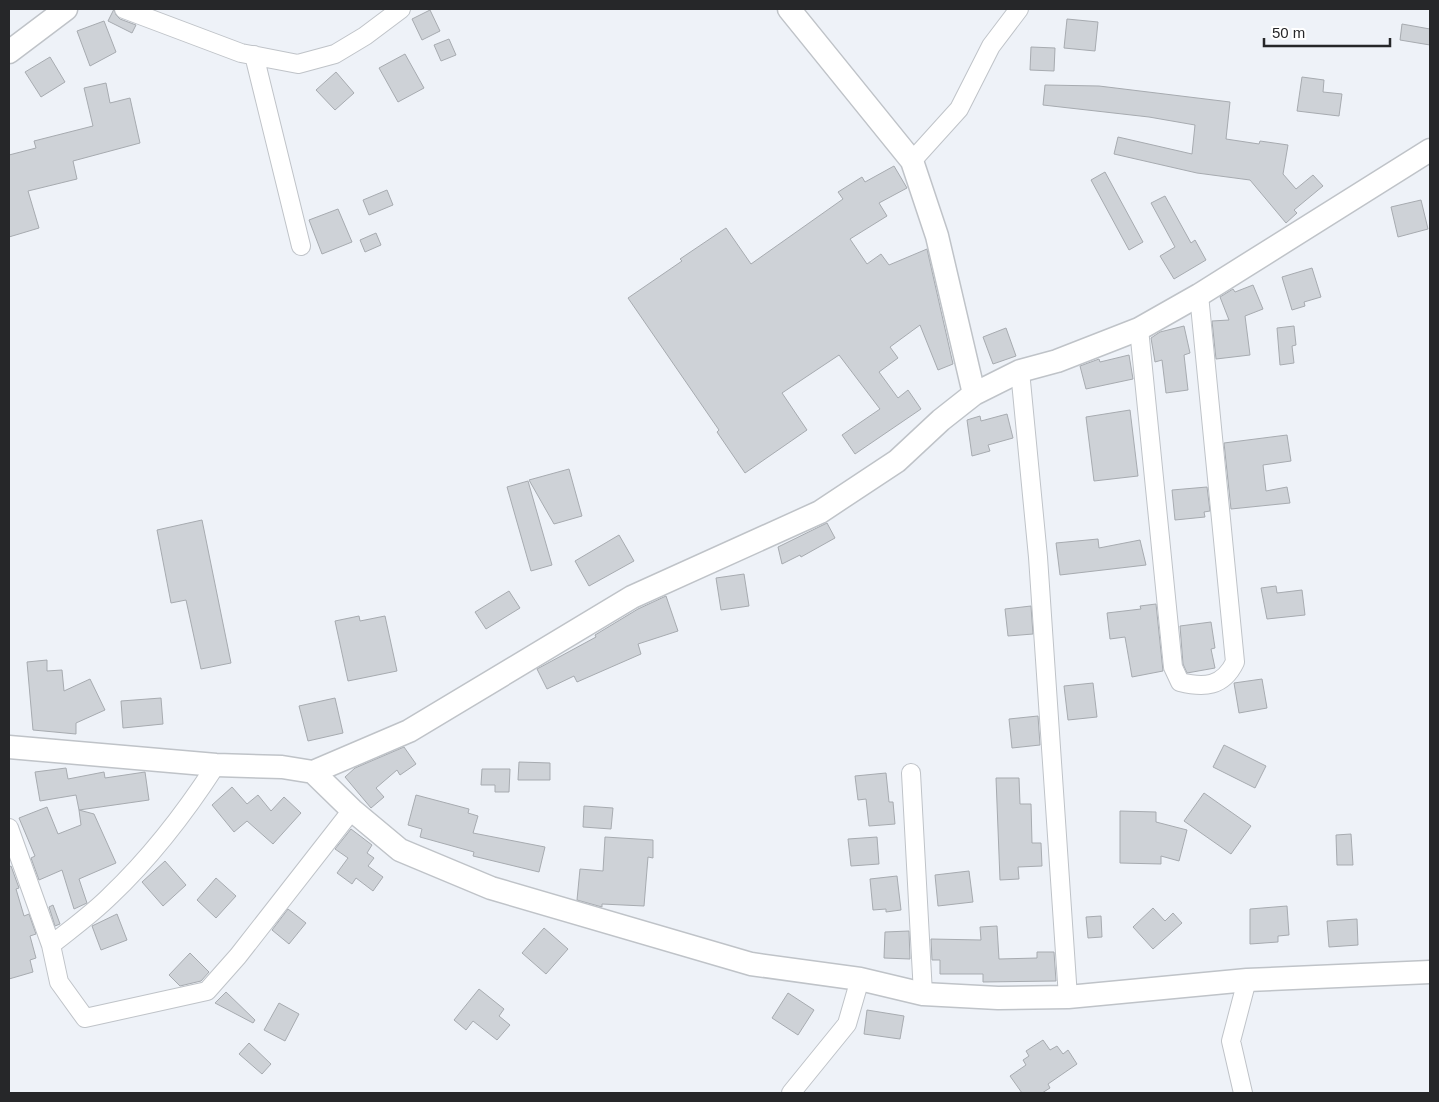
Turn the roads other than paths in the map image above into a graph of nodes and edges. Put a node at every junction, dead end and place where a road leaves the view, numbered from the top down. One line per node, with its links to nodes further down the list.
1 (66, 9): 6 (street)
2 (124, 9): 7 (street)
3 (401, 9): 7 (street)
4 (789, 9): 9 (street)
5 (1019, 9): 9 (street)
6 (9, 52)
7 (254, 55): 10 (street)
8 (1430, 150): 11 (street)
9 (912, 161): 14 (street)
10 (301, 246)
11 (1199, 295): 12 (street); 12 (street)
12 (1139, 330): 13 (street)
13 (1020, 371): 14 (street); 26 (street)
14 (974, 394): 17 (street)
15 (9, 747): 16 (street)
16 (216, 766): 17 (street); 21 (street)
17 (314, 772): 19 (street)
18 (912, 773): 25 (street)
19 (352, 810): 21 (street); 23 (street)
20 (9, 828): 21 (street)
21 (51, 945)
22 (1430, 972): 24 (street)
23 (860, 979): 25 (street); 27 (street)
24 (1247, 980): 26 (street); 28 (street)
25 (922, 994): 26 (street)
26 (1068, 997)
27 (791, 1093)
28 (1243, 1093)

